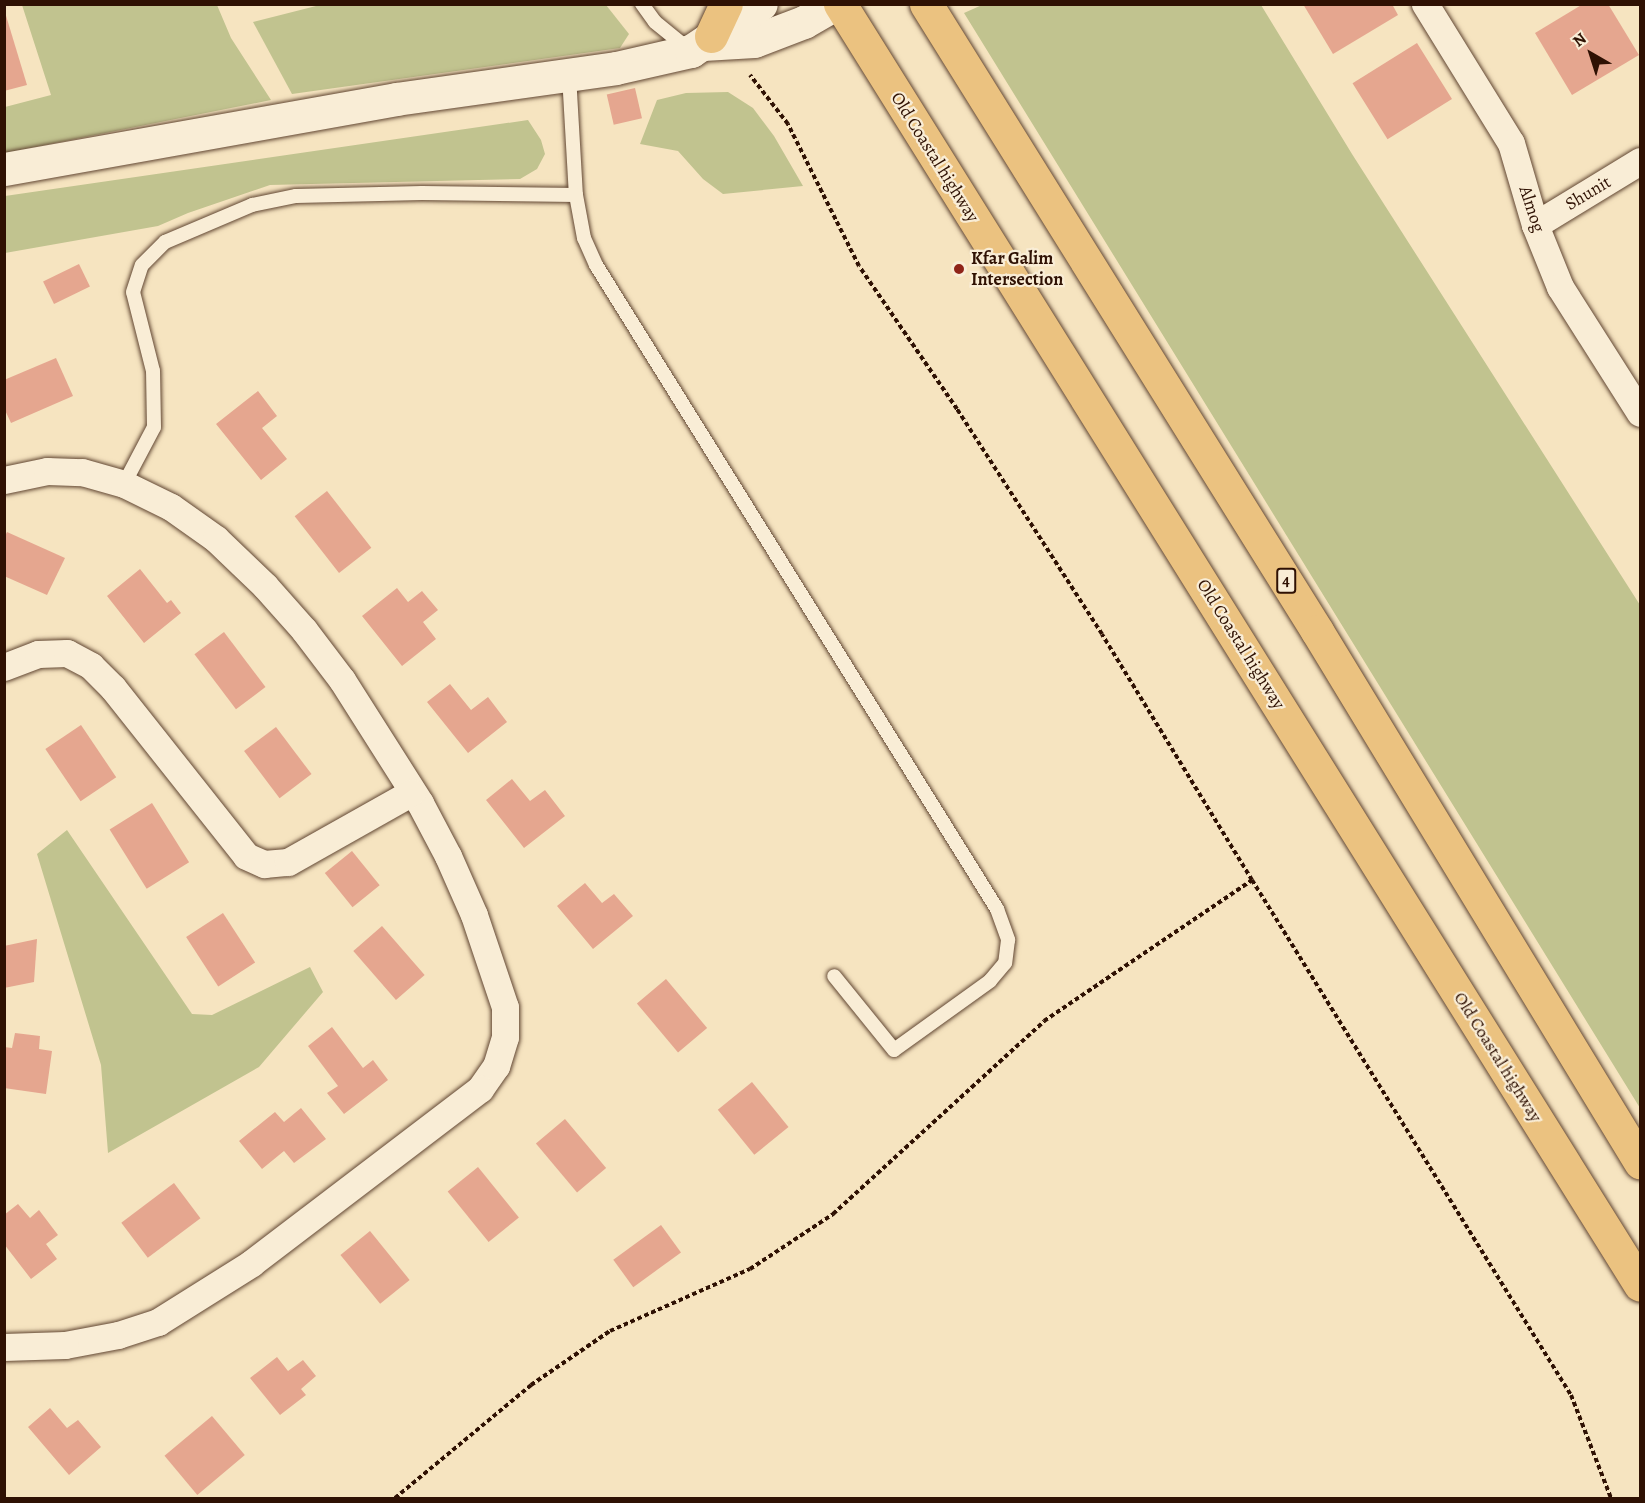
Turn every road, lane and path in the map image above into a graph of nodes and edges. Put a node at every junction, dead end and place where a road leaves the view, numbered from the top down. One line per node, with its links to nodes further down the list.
1 (642, 4): 8 (lane)
2 (726, 4): 8 (highway)
3 (761, 4): 8 (street)
4 (835, 4): 8 (street)
5 (840, 4): 23 (highway, Old Coastal highway)
6 (926, 4): 22 (highway, 4)
7 (1425, 4): 14 (street, Almog)
8 (701, 44): 10 (street)
9 (747, 73): 20 (path)
10 (570, 75): 12 (street); 13 (lane)
11 (1641, 161): 14 (street, Shunit)
12 (4, 169)
13 (576, 195): 17 (lane); 21 (lane)
14 (1535, 225): 15 (street, Almog)
15 (1641, 413)
16 (4, 480): 17 (street)
17 (124, 484): 19 (street)
18 (4, 668): 19 (street)
19 (412, 792): 24 (street)
20 (1252, 880): 25 (path); 26 (path)
21 (834, 976)
22 (1641, 1162)
23 (1641, 1285)
24 (4, 1347)
25 (395, 1498)
26 (1611, 1498)

